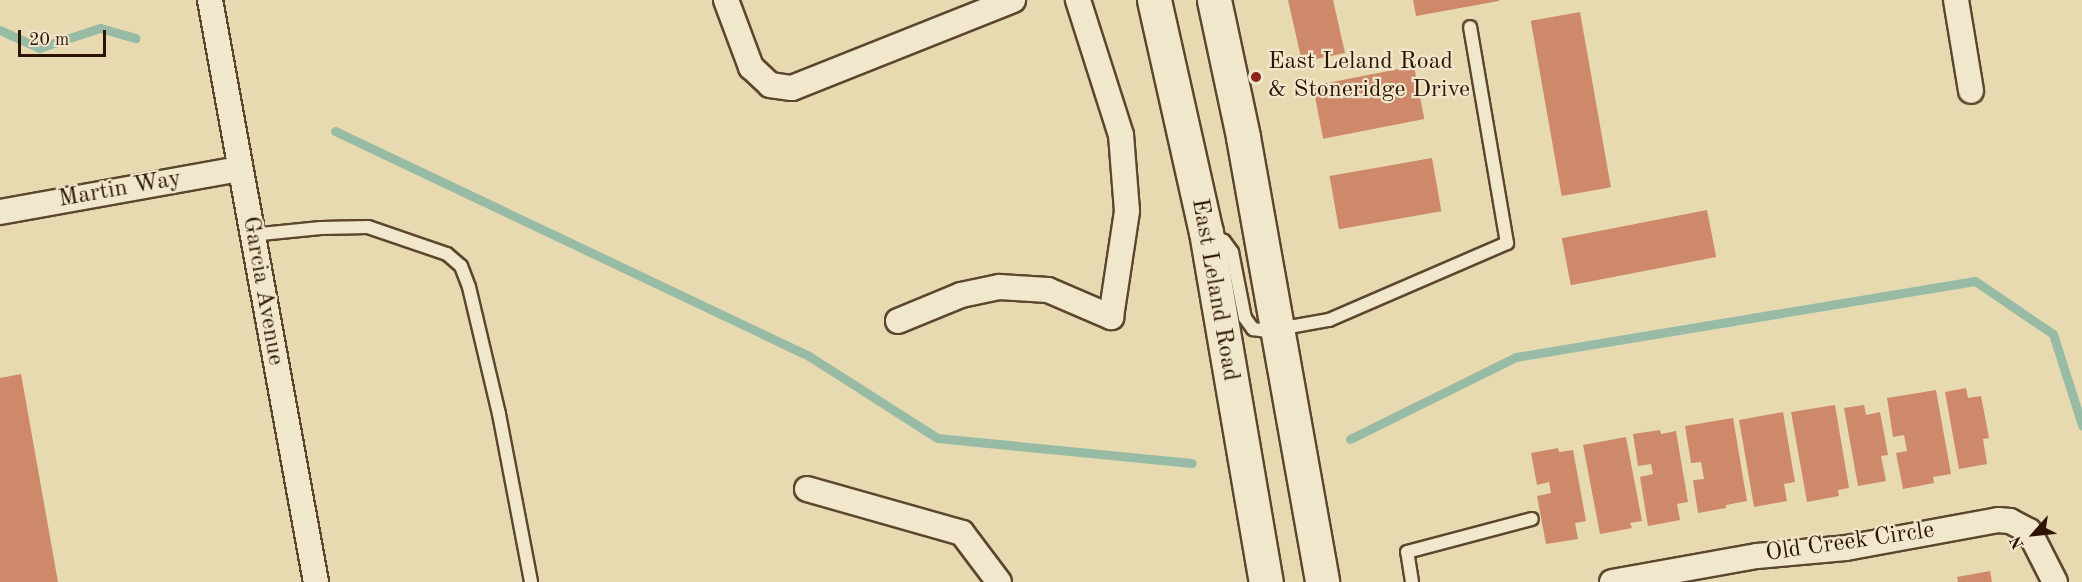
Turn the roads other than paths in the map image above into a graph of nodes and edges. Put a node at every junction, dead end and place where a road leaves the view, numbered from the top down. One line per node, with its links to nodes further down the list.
1 (210, 0): 10 (street, Garcia Avenue)
2 (726, 0): 3 (street)
3 (1013, 0)
4 (1078, 0): 14 (street)
5 (1154, 0): 12 (main road, East Leland Road)
6 (1214, 0): 15 (main road)
7 (1956, 0): 9 (street)
8 (1470, 27): 15 (lane)
9 (1971, 90)
10 (239, 169): 11 (street, Martin Way); 13 (street, Garcia Avenue)
11 (0, 212)
12 (1206, 231): 15 (lane); 21 (main road, East Leland Road)
13 (251, 235): 19 (street, Garcia Avenue); 20 (lane)
14 (898, 321)
15 (1276, 330): 22 (main road)
16 (807, 489): 18 (street)
17 (1532, 519): 23 (lane)
18 (1000, 581)
19 (316, 582)
20 (531, 582)
21 (1266, 582)
22 (1322, 582)
23 (1412, 582)
24 (1612, 582): 25 (street, Old Creek Circle)
25 (2055, 582)

